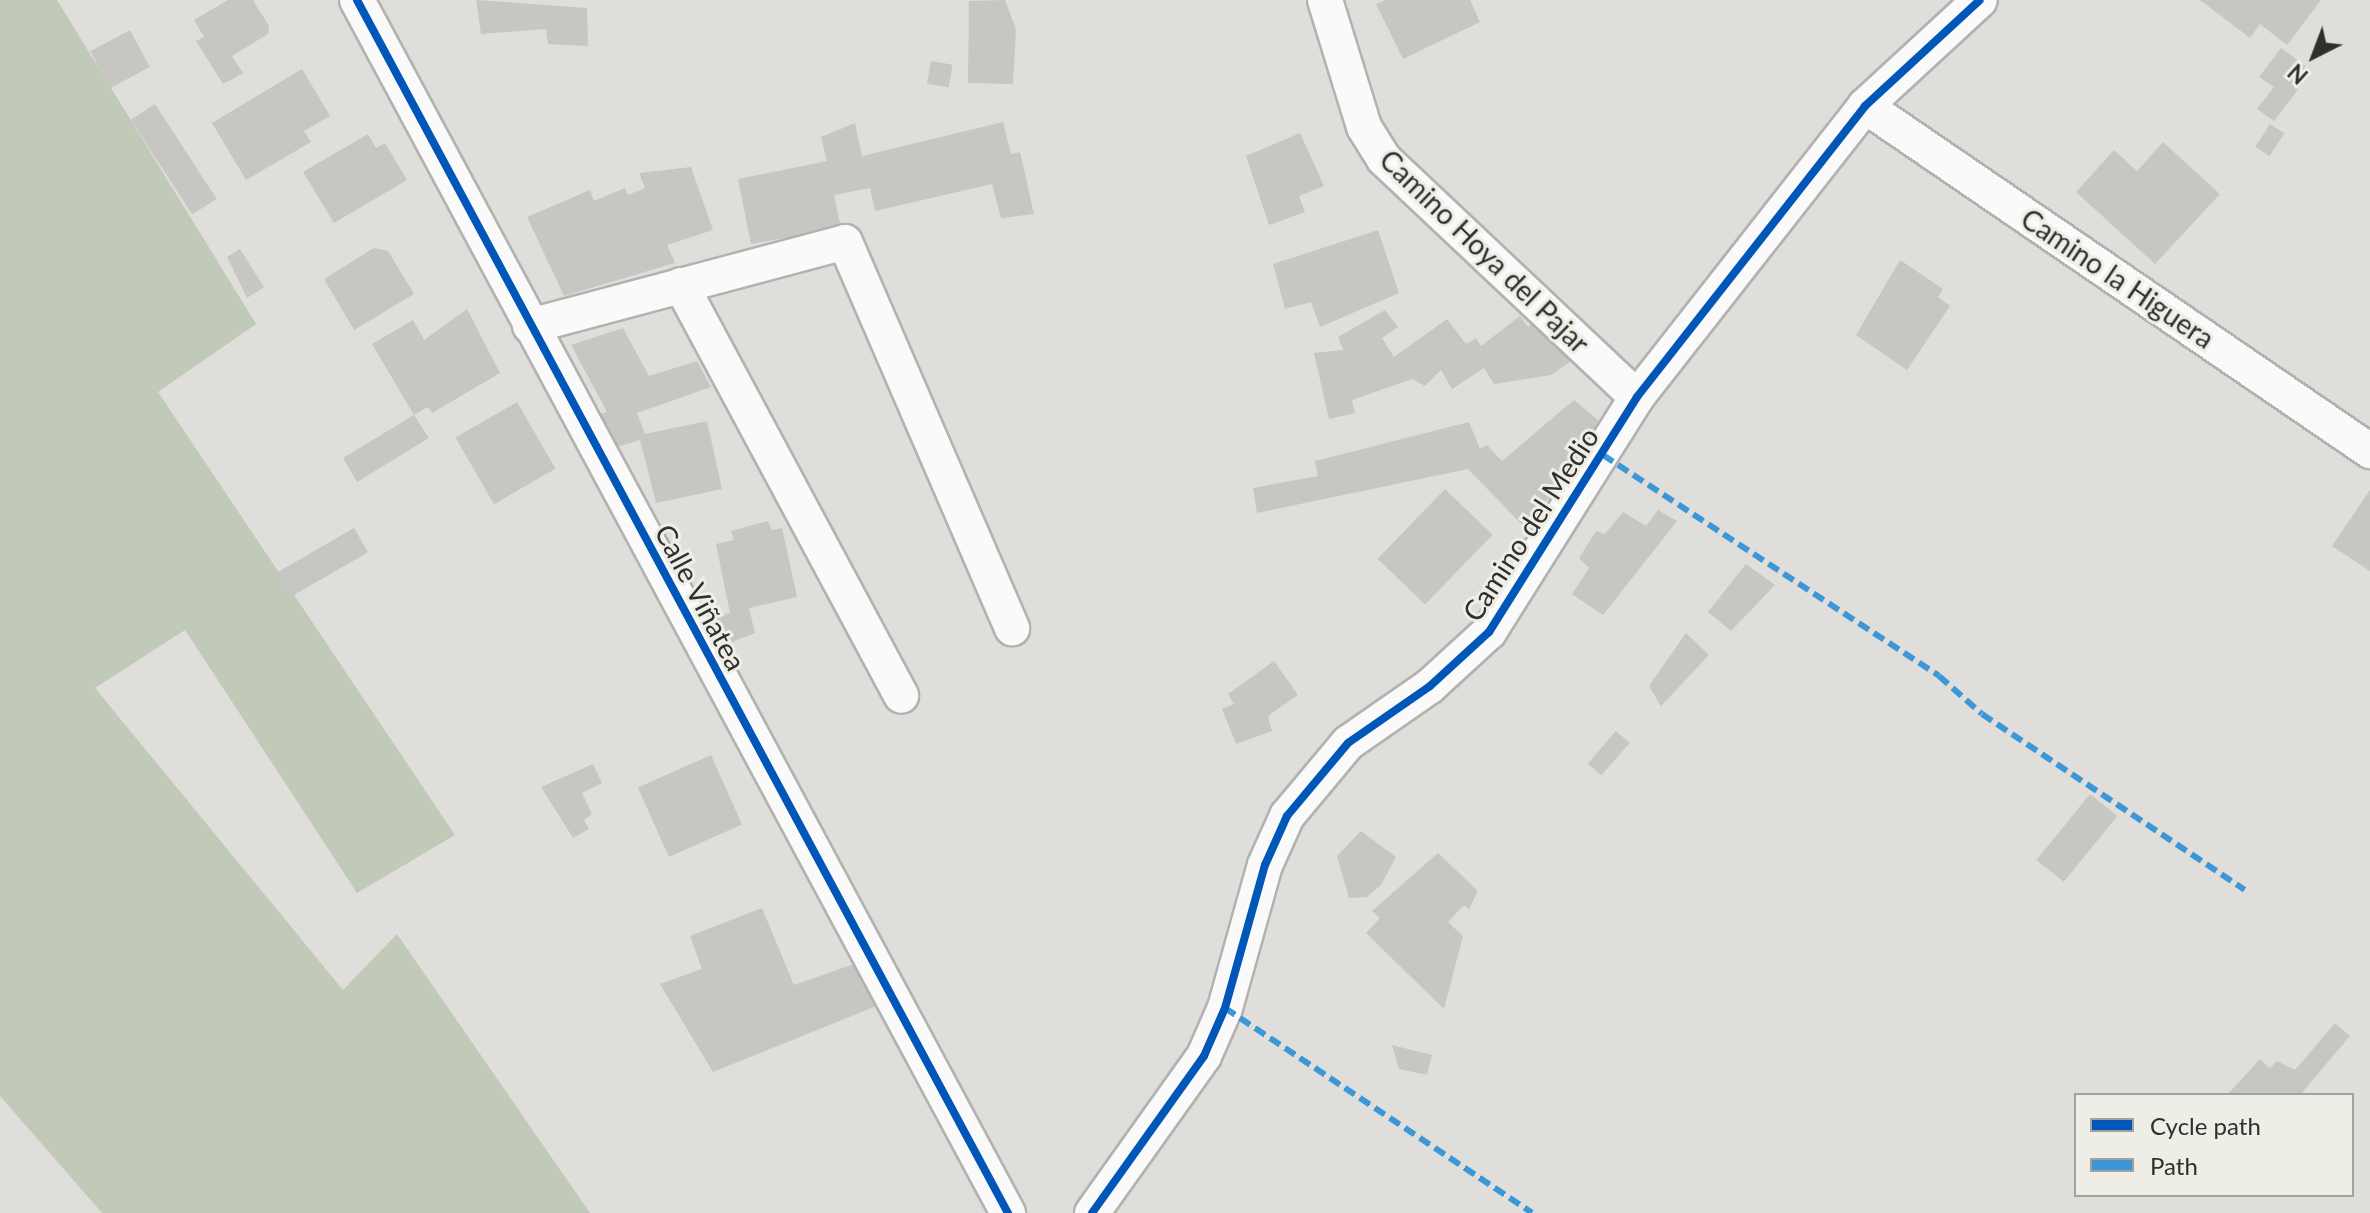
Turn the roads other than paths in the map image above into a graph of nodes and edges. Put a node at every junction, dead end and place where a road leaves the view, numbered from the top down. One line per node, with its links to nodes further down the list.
1 (357, 0): 6 (street, Calle Viñatea)
2 (1325, 0): 7 (street, Camino Hoya del Pajar)
3 (1980, 0): 4 (street, Camino del Medio)
4 (1865, 106): 7 (street, Camino del Medio); 8 (street, Camino la Higuera)
5 (681, 285): 6 (street); 9 (street); 10 (street)
6 (530, 326): 11 (street, Calle Viñatea)
7 (1637, 397): 12 (street, Camino del Medio)
8 (2370, 451)
9 (1012, 628)
10 (901, 696)
11 (1008, 1213)
12 (1092, 1213)

